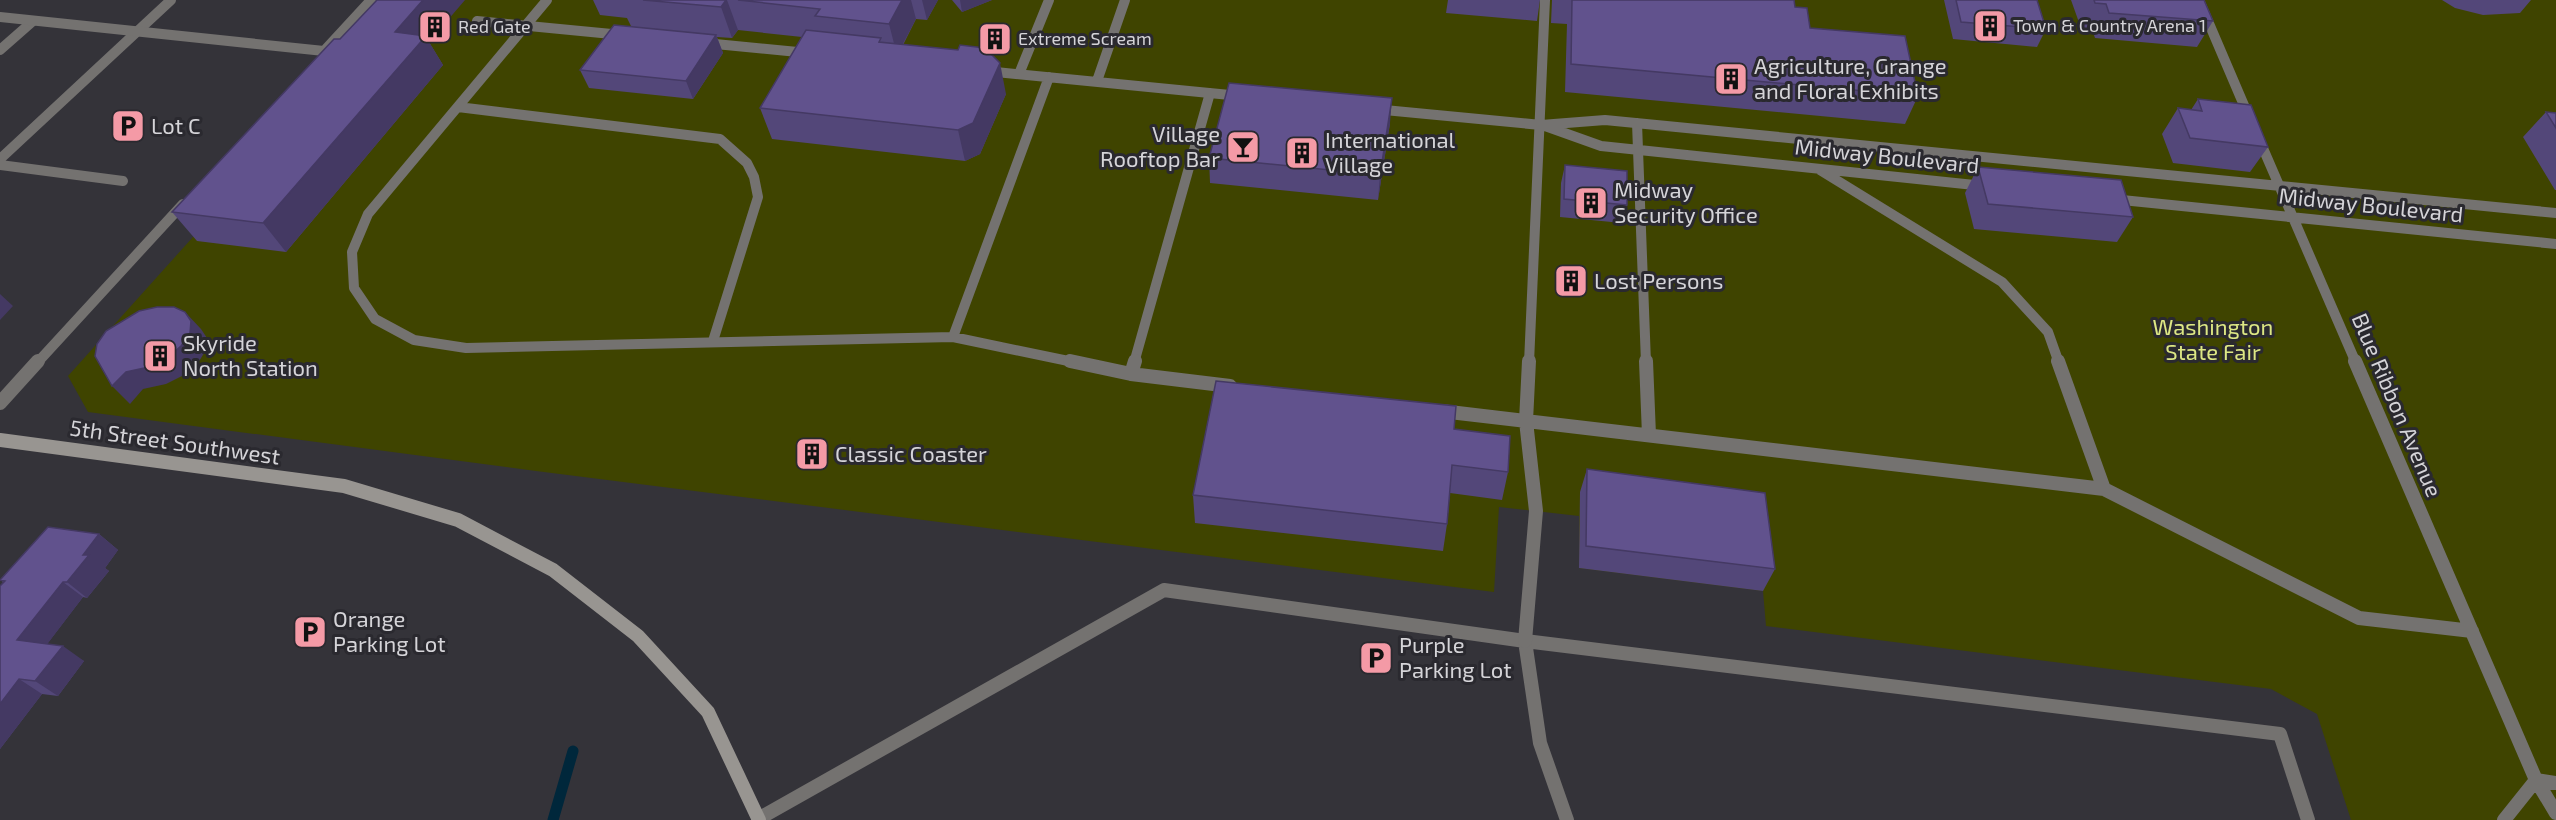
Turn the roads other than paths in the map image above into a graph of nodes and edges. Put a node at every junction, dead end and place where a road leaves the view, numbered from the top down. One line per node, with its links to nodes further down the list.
1 (171, 0): 12 (street)
2 (371, 0): 12 (street)
3 (546, 0): 11 (street)
4 (1049, 0): 18 (street)
5 (1125, 0): 20 (street)
6 (1545, 0): 26 (street)
7 (2199, 0): 33 (street, Blue Ribbon Avenue)
8 (0, 17): 9 (street)
9 (33, 21): 12 (street); 15 (street)
10 (477, 21): 11 (street)
11 (526, 26): 13 (street); 23 (street)
12 (137, 32): 28 (street)
13 (630, 36)
14 (698, 43): 16 (street)
15 (0, 50)
16 (824, 55)
17 (974, 69): 18 (street)
18 (1019, 74): 19 (street)
19 (1049, 77): 20 (street); 39 (street)
20 (1096, 81): 21 (street)
21 (1210, 93): 22 (street); 41 (street)
22 (1245, 96)
23 (458, 107): 40 (street); 40 (street)
24 (1364, 108): 26 (street, Midway Boulevard)
25 (1637, 123): 26 (street, Midway Boulevard); 27 (street); 33 (street, Midway Boulevard)
26 (1541, 125): 27 (street, Midway Boulevard); 45 (street)
27 (1638, 150): 30 (street, Midway Boulevard); 46 (street)
28 (0, 159)
29 (0, 165): 31 (street)
30 (1816, 168): 32 (street, Midway Boulevard); 48 (street)
31 (123, 181)
32 (1995, 187)
33 (2279, 187): 36 (street, Midway Boulevard); 37 (street, Blue Ribbon Avenue)
34 (191, 195): 43 (street)
35 (2102, 198): 37 (street, Midway Boulevard)
36 (2556, 213)
37 (2293, 217): 38 (street, Midway Boulevard); 49 (street, Blue Ribbon Avenue)
38 (2556, 244)
39 (953, 337): 40 (street); 41 (street)
40 (713, 342)
41 (1131, 374): 42 (street)
42 (1247, 388)
43 (0, 403)
44 (1433, 410): 45 (street)
45 (1526, 421): 46 (street); 50 (street)
46 (1649, 435): 48 (street)
47 (0, 440): 54 (main road, 5th Street Southwest)
48 (2104, 489): 49 (street)
49 (2472, 631): 51 (street, Blue Ribbon Avenue)
50 (1525, 640): 54 (street); 55 (street); 56 (street)
51 (2536, 780): 52 (street); 53 (street, Blue Ribbon Avenue); 57 (street)
52 (2556, 783)
53 (2556, 813)
54 (758, 820)
55 (1567, 820)
56 (2308, 820)
57 (2504, 820)

